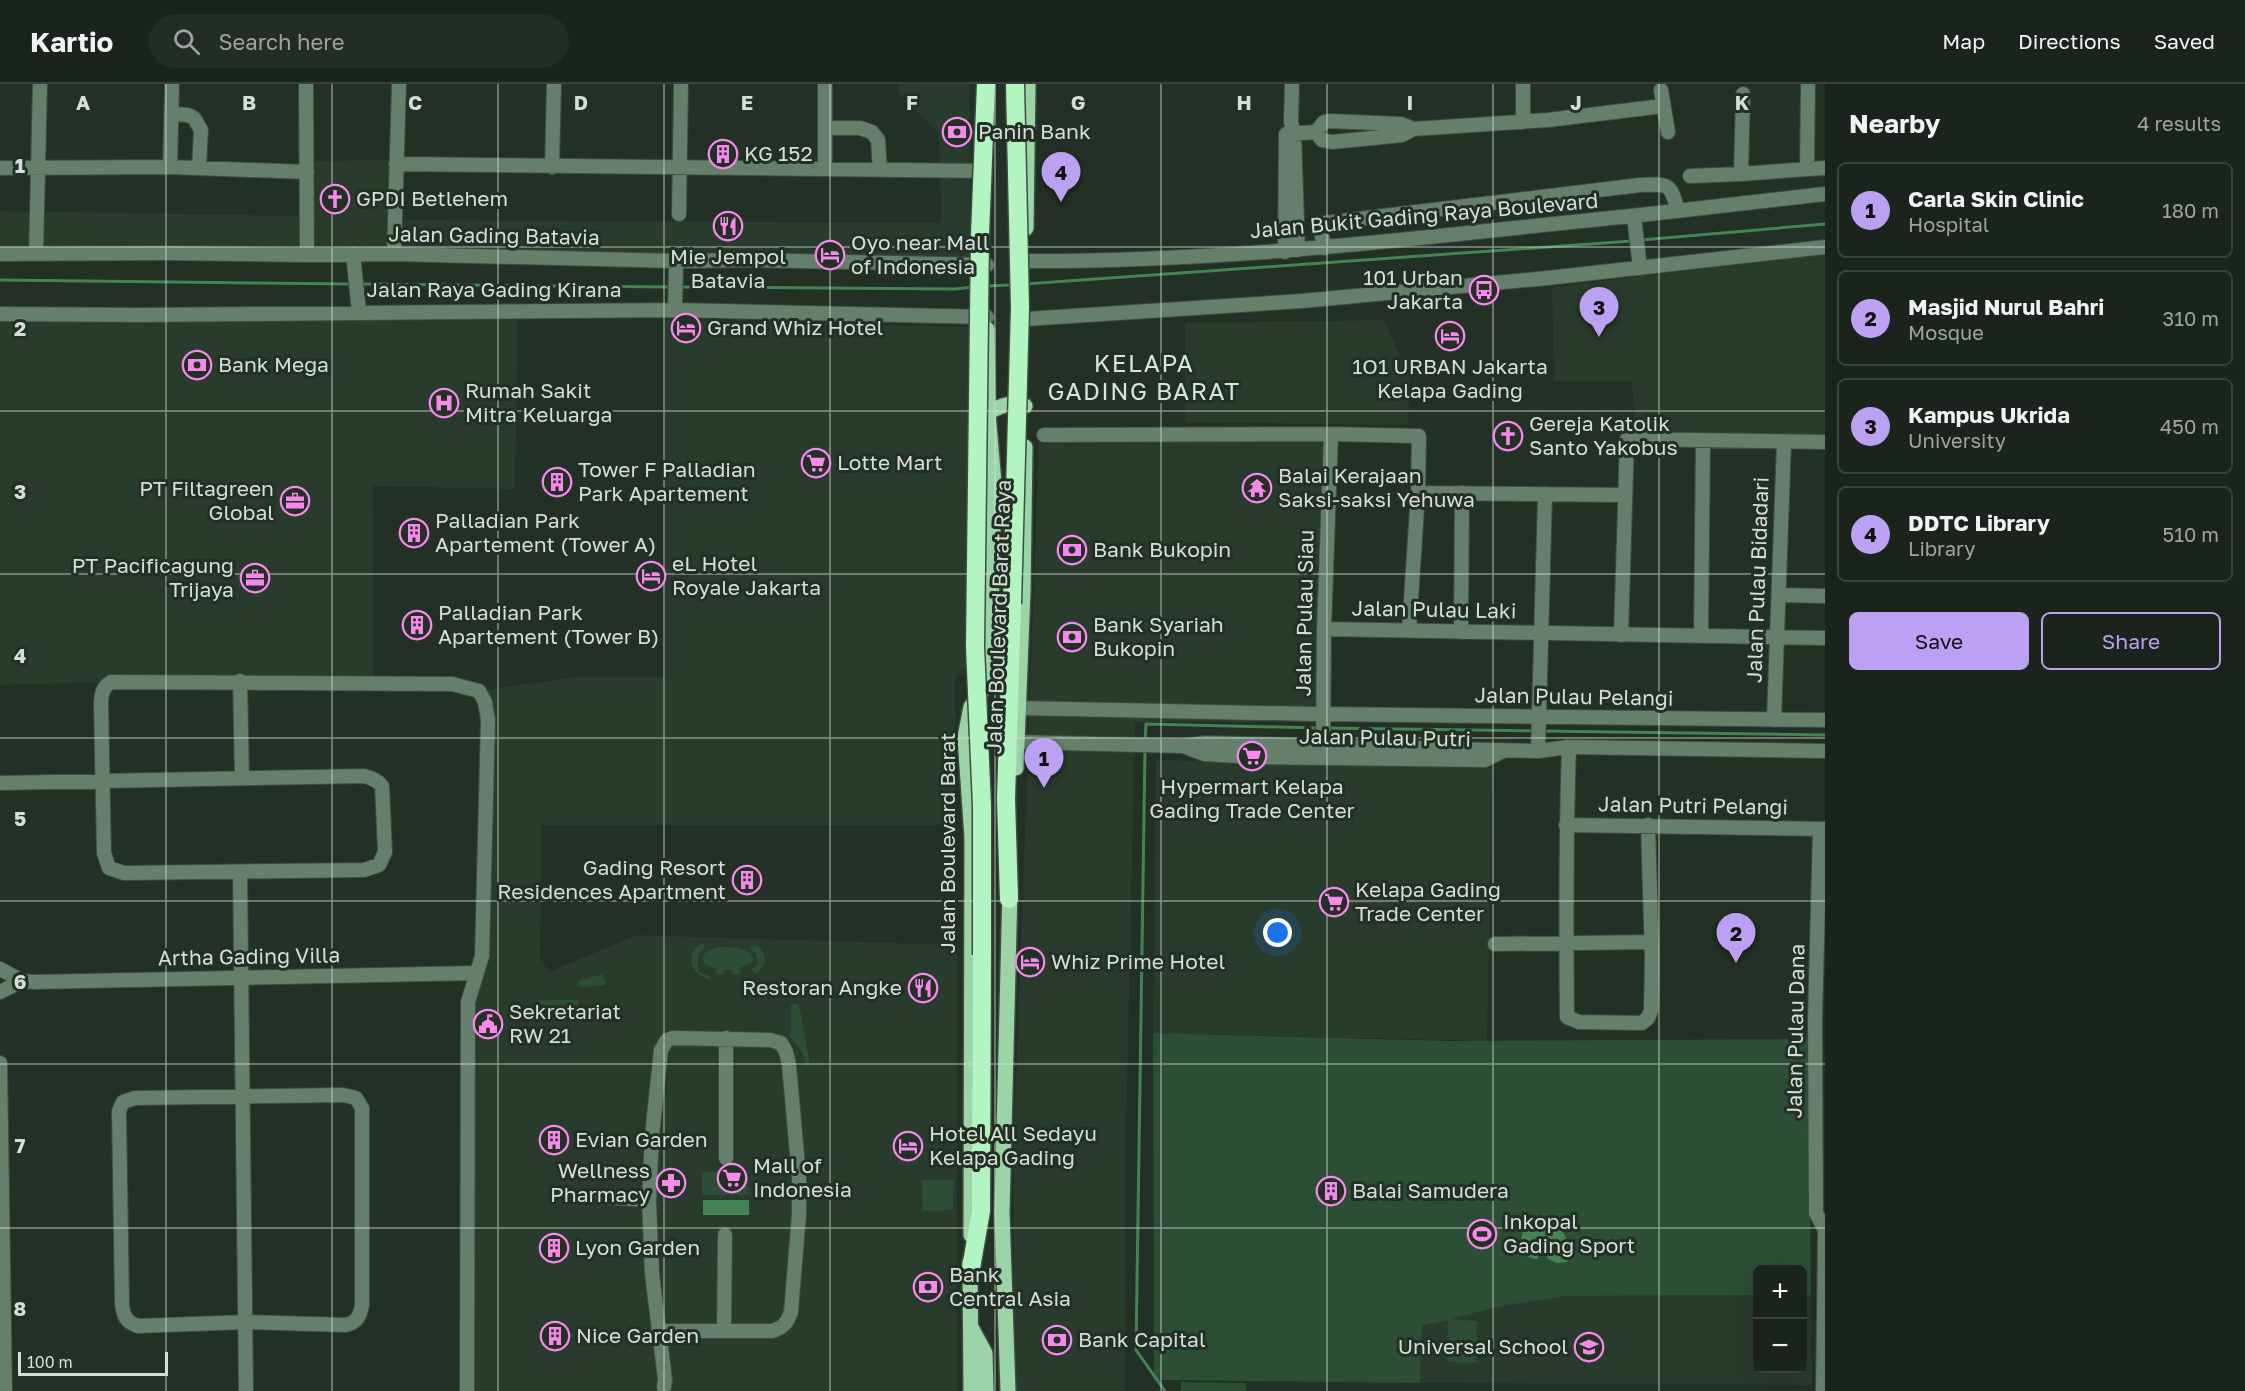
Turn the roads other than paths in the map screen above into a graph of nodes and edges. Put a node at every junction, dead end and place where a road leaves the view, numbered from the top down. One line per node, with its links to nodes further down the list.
1 (40, 84): 32 (street)
2 (171, 84): 17 (street)
3 (306, 84): 36 (street)
4 (399, 84): 24 (street)
5 (554, 84): 26 (street)
6 (681, 84): 27 (street)
7 (825, 84): 19 (street)
8 (985, 84): 35 (main road, Jalan Boulevard Barat); 117 (highway, bridge)
9 (1015, 84): 99 (highway, bridge)
10 (1028, 84): 52 (main road, Jalan Boulevard Barat Raya)
11 (1292, 84): 21 (street)
12 (1523, 84): 18 (street)
13 (1808, 84): 33 (street)
14 (1661, 90): 16 (street)
15 (1743, 94): 37 (street)
16 (1663, 105): 18 (street); 23 (street)
17 (171, 114): 25 (street); 29 (street)
18 (1524, 122): 20 (street)
19 (825, 128): 30 (street); 34 (street)
20 (1413, 129): 22 (street); 22 (street)
21 (1290, 130): 22 (street); 45 (street)
22 (1316, 132)
23 (1668, 132)
24 (396, 164): 26 (street); 48 (street)
25 (170, 167): 29 (street); 32 (street)
26 (552, 167): 27 (street)
27 (678, 167): 30 (street); 41 (street)
28 (0, 168): 32 (street)
29 (199, 168): 36 (street)
30 (825, 168): 34 (street)
31 (1825, 168): 33 (street)
32 (39, 169): 47 (street)
33 (1807, 169): 37 (street)
34 (880, 170): 35 (street)
35 (985, 171): 54 (main road, Jalan Boulevard Barat)
36 (307, 172): 49 (street)
37 (1741, 174): 38 (street)
38 (1690, 176)
39 (1825, 194): 40 (street, Jalan Bukit Gading Raya Boulevard)
40 (1678, 211): 42 (street, Jalan Bukit Gading Raya Boulevard); 44 (street)
41 (679, 214)
42 (1635, 223): 44 (street, Jalan Bukit Gading Raya Boulevard); 51 (street)
43 (1825, 247): 51 (street)
44 (1325, 248): 45 (street, Jalan Bukit Gading Raya Boulevard)
45 (1292, 251): 52 (street, Jalan Bukit Gading Raya Boulevard)
46 (0, 254): 47 (street, Jalan Gading Batavia)
47 (36, 254): 49 (street, Jalan Gading Batavia)
48 (394, 254): 50 (street, Jalan Gading Batavia); 53 (street, Jalan Gading Batavia)
49 (307, 255): 50 (street, Jalan Gading Batavia)
50 (353, 259): 56 (street)
51 (1639, 263): 57 (street)
52 (1025, 264): 57 (main road, Jalan Boulevard Barat Raya)
53 (675, 266): 54 (street, Jalan Gading Batavia); 55 (street)
54 (987, 271): 58 (main road, Jalan Boulevard Barat)
55 (675, 310): 56 (street, Jalan Raya Gading Kirana); 58 (street, Jalan Raya Gading Kirana)
56 (359, 312): 59 (street, Jalan Raya Gading Kirana)
57 (1026, 312): 60 (main road, Jalan Boulevard Barat Raya)
58 (987, 313): 61 (main road, Jalan Boulevard Barat)
59 (0, 314)
60 (1025, 406): 61 (main road); 82 (main road, Jalan Boulevard Barat Raya)
61 (988, 412): 117 (main road, Jalan Boulevard Barat)
62 (1331, 434): 63 (street); 67 (street); 73 (street, Jalan Pulau Siau)
63 (1044, 435)
64 (1703, 441): 65 (street); 70 (street); 78 (street)
65 (1784, 442): 66 (street); 71 (street, Jalan Pulau Bidadari)
66 (1825, 442)
67 (1418, 493): 68 (street); 74 (street)
68 (1462, 493): 69 (street); 75 (street)
69 (1545, 494): 70 (street); 76 (street)
70 (1624, 495): 77 (street)
71 (1779, 595): 72 (street); 79 (street, Jalan Pulau Bidadari)
72 (1825, 596)
73 (1324, 629): 74 (street, Jalan Pulau Laki); 83 (street, Jalan Pulau Siau)
74 (1409, 630): 75 (street, Jalan Pulau Laki)
75 (1461, 632): 76 (street, Jalan Pulau Laki)
76 (1542, 633): 77 (street, Jalan Pulau Laki); 84 (street)
77 (1620, 635): 78 (street, Jalan Pulau Laki)
78 (1701, 636): 79 (street, Jalan Pulau Laki)
79 (1778, 637): 80 (street); 85 (street, Jalan Pulau Bidadari)
80 (1825, 639)
81 (240, 681): 92 (street); 93 (street); 104 (street)
82 (1018, 708): 83 (street, Jalan Pulau Pelangi); 87 (main road, Jalan Boulevard Barat Raya)
83 (1320, 716): 84 (street, Jalan Pulau Pelangi); 90 (street, Jalan Pulau Siau)
84 (1538, 719): 85 (street, Jalan Pulau Pelangi); 88 (street)
85 (1774, 720): 86 (street, Jalan Pulau Pelangi)
86 (1825, 720)
87 (1017, 742): 90 (street, Jalan Pulau Putri); 99 (main road, Jalan Boulevard Barat Raya)
88 (1538, 747): 89 (street, Jalan Pulau Putri); 90 (street, Jalan Pulau Putri)
89 (1569, 747): 91 (street, Jalan Pulau Putri); 95 (street)
90 (1324, 749)
91 (1825, 751)
92 (242, 778): 93 (street); 98 (street)
93 (103, 780): 94 (street); 98 (street)
94 (0, 783)
95 (1566, 825): 96 (street, Jalan Putri Pelangi); 102 (street)
96 (1648, 825): 97 (street, Jalan Putri Pelangi); 100 (street)
97 (1822, 829): 114 (street, Jalan Pulau Dana)
98 (240, 872): 105 (street)
99 (1009, 899): 116 (main road, Jalan Boulevard Barat Raya)
100 (1650, 942): 102 (street); 102 (street)
101 (1495, 944): 102 (street)
102 (1568, 944)
103 (0, 969): 106 (street, Artha Gading Villa)
104 (477, 973): 105 (street, Artha Gading Villa); 125 (street)
105 (242, 978): 106 (street, Artha Gading Villa); 110 (street)
106 (22, 981): 107 (street, Artha Gading Villa)
107 (0, 992)
108 (726, 1038): 111 (street); 113 (street); 121 (street)
109 (0, 1063): 123 (street)
110 (243, 1098): 118 (street); 118 (street); 118 (street)
111 (726, 1158)
112 (602, 1197): 113 (street)
113 (649, 1200): 120 (street)
114 (1825, 1229): 130 (street, Jalan Pulau Dana)
115 (725, 1236): 121 (street)
116 (1002, 1237): 128 (main road); 129 (main road)
117 (970, 1274): 119 (main road, Jalan Boulevard Barat)
118 (247, 1322): 124 (street)
119 (970, 1326): 126 (main road, Jalan Boulevard Barat); 127 (main road)
120 (658, 1331): 121 (street); 122 (street)
121 (724, 1331)
122 (664, 1388)
123 (6, 1391)
124 (246, 1391)
125 (467, 1391)
126 (970, 1391)
127 (986, 1391)
128 (997, 1391)
129 (1008, 1391)
130 (1823, 1391)

